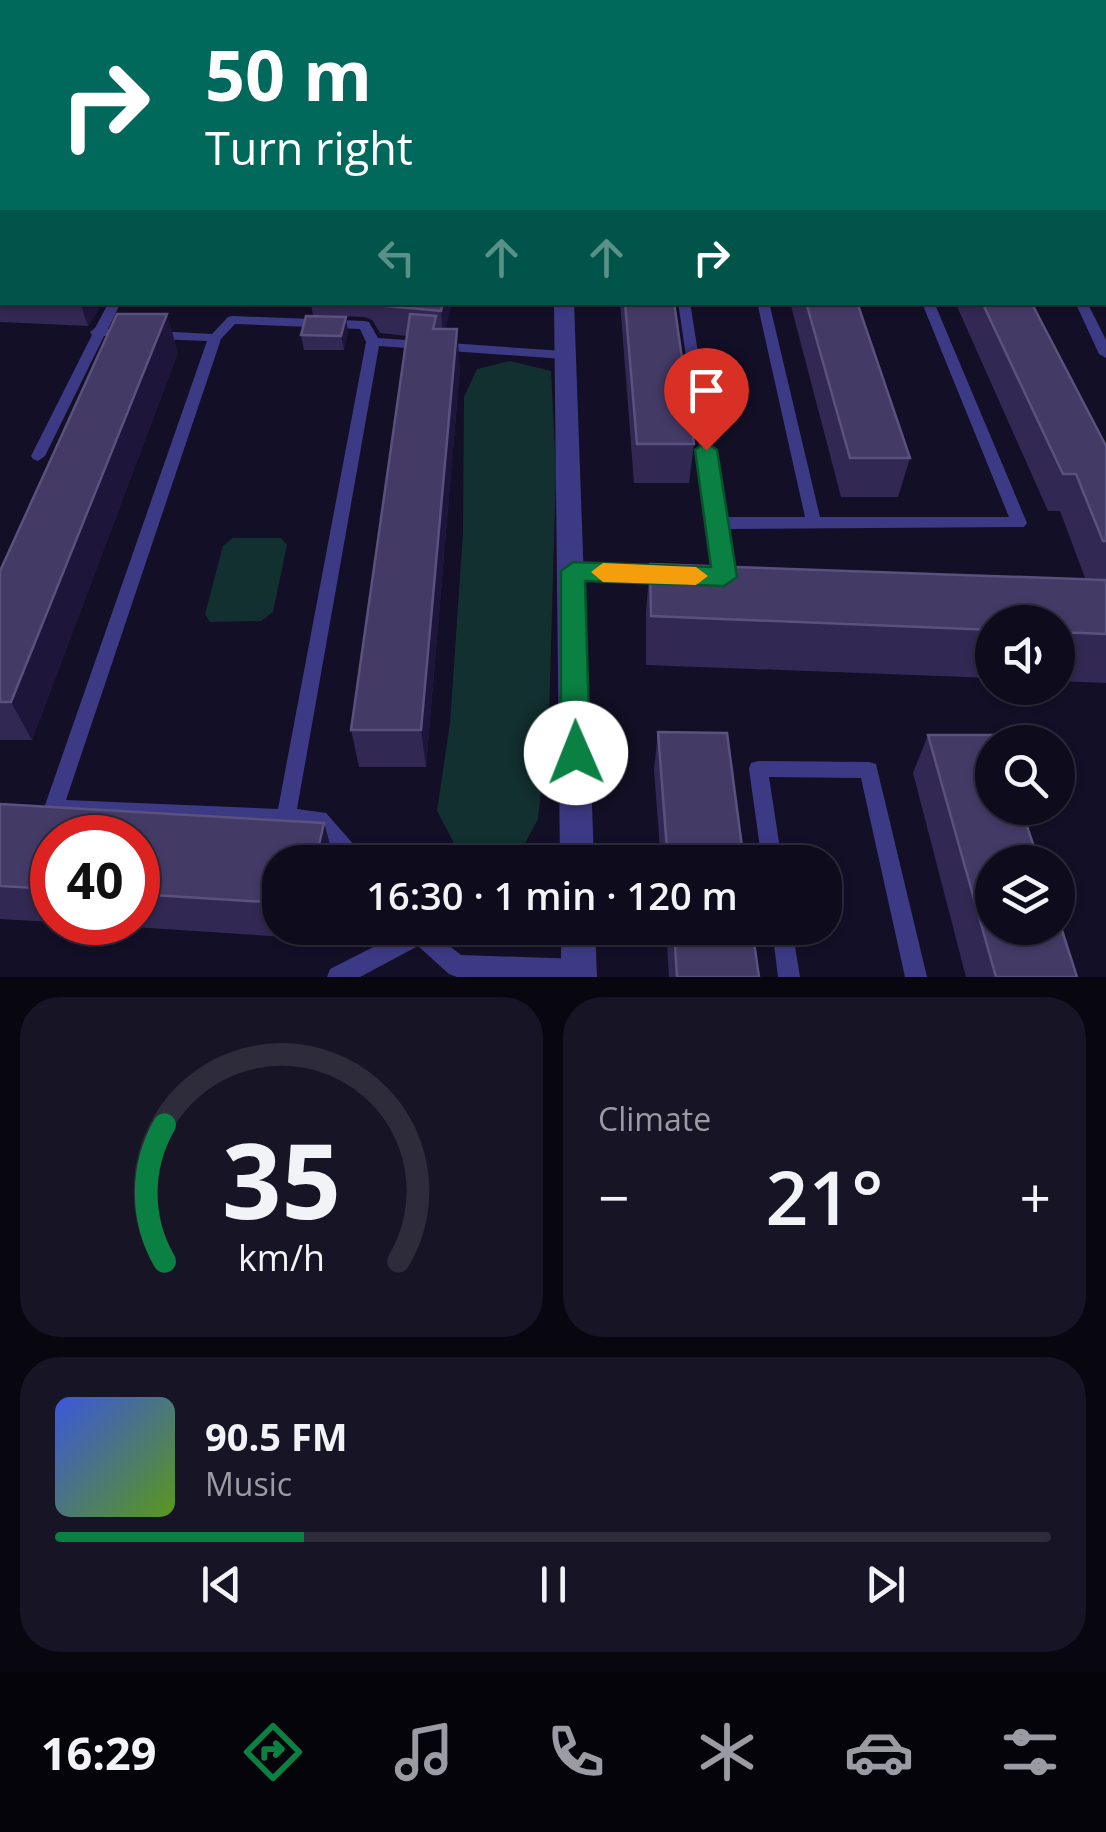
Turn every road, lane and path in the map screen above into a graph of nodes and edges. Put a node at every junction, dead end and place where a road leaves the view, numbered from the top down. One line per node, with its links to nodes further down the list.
1 (112, 305): 7 (lane)
2 (564, 305): 11 (street)
3 (684, 305): 13 (lane)
4 (764, 305): 14 (lane)
5 (929, 305): 14 (lane)
6 (1082, 305): 10 (lane)
7 (96, 332): 8 (lane); 12 (lane)
8 (215, 338): 9 (lane); 20 (lane)
9 (373, 342): 11 (lane); 20 (lane)
10 (1106, 354)
11 (563, 355): 15 (street)
12 (38, 456)
13 (717, 523): 14 (lane); 18 (lane)
14 (814, 523)
15 (573, 571): 16 (lane); 22 (street)
16 (687, 576)
17 (706, 576): 18 (lane)
18 (724, 577): 19 (lane)
19 (744, 578)
20 (286, 816): 21 (lane)
21 (341, 845)
22 (577, 845)
23 (769, 845): 32 (lane)
24 (392, 945): 30 (lane)
25 (431, 945): 28 (lane)
26 (578, 945): 29 (street)
27 (784, 945): 31 (lane)
28 (476, 972): 29 (lane)
29 (579, 974)
30 (338, 977)
31 (789, 977)
32 (916, 977)

